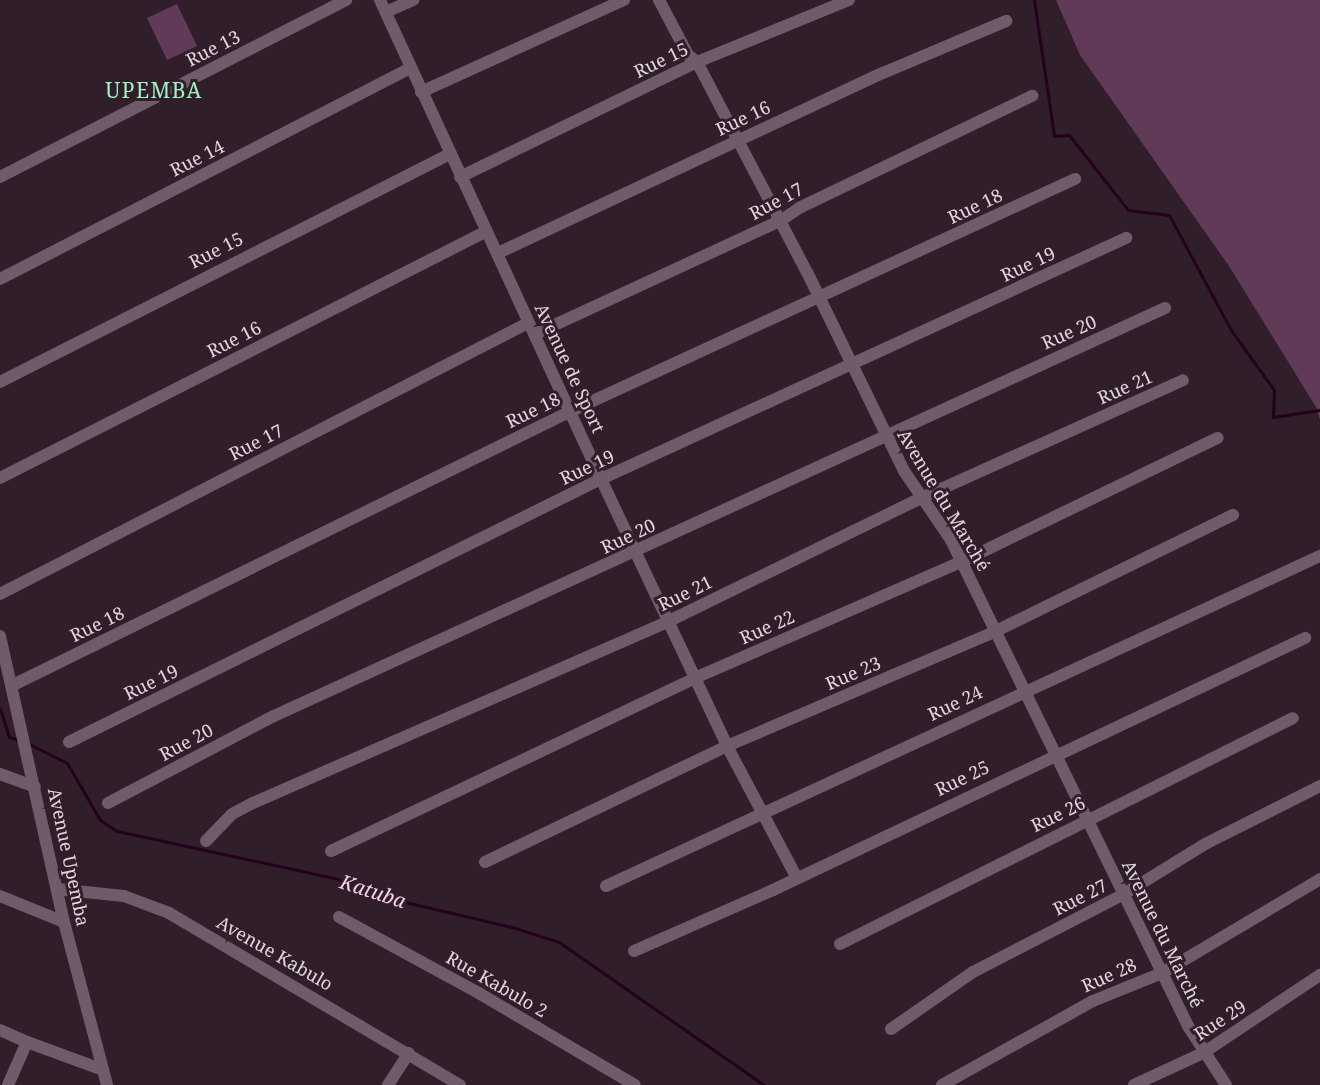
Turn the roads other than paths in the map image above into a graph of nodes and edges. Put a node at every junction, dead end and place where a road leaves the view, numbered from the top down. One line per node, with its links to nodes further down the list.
1 (346, 0): 15 (street, Rue 13)
2 (380, 0): 7 (street, Avenue de Sport)
3 (413, 0): 7 (street)
4 (624, 0): 11 (street)
5 (659, 0): 9 (street, Avenue du Marché)
6 (849, 0): 9 (street, Rue 15)
7 (386, 12): 10 (street, Avenue de Sport)
8 (1006, 21): 13 (street, Rue 16)
9 (698, 62): 13 (street, Avenue du Marché); 16 (street, Rue 15)
10 (410, 68): 11 (street, Avenue de Sport); 22 (street, Rue 14)
11 (421, 92): 14 (street, Avenue de Sport)
12 (1032, 96): 18 (street, Rue 17)
13 (738, 141): 18 (street, Avenue du Marché); 21 (street, Rue 16)
14 (450, 154): 16 (street, Avenue de Sport); 29 (street, Rue 15)
15 (0, 177)
16 (460, 177): 19 (street, Avenue de Sport)
17 (1075, 179): 23 (street, Rue 18)
18 (780, 221): 23 (street, Avenue du Marché); 26 (street, Rue 17)
19 (485, 232): 21 (street, Avenue de Sport); 33 (street, Rue 16)
20 (1126, 238): 27 (street, Rue 19)
21 (498, 253): 25 (street, Avenue de Sport)
22 (0, 279)
23 (818, 300): 27 (street, Avenue du Marché); 30 (street, Rue 18)
24 (1165, 308): 31 (street, Rue 20)
25 (528, 323): 26 (street, Avenue de Sport); 40 (street, Rue 17)
26 (535, 334): 30 (street, Avenue de Sport)
27 (852, 367): 31 (street, Avenue du Marché); 34 (street, Rue 19)
28 (1184, 380): 35 (street, Rue 21)
29 (0, 382)
30 (571, 411): 34 (street, Avenue de Sport); 46 (street, Rue 18)
31 (885, 435): 35 (street, Avenue du Marché); 37 (street, Rue 20)
32 (1218, 438): 39 (street, Rue 22)
33 (0, 478)
34 (601, 479): 37 (street, Avenue de Sport); 49 (street, Rue 19)
35 (921, 498): 39 (street, Avenue du Marché); 41 (street, Rue 21)
36 (1233, 515): 42 (street, Rue 23)
37 (636, 553): 41 (street, Avenue de Sport); 55 (street, Rue 20)
38 (1320, 556): 47 (street, Rue 24)
39 (961, 562): 42 (street, Avenue du Marché); 45 (street, Rue 22)
40 (0, 594)
41 (669, 621): 45 (street, Avenue de Sport); 58 (street, Rue 21)
42 (996, 631): 47 (street, Avenue du Marché); 50 (street, Rue 23)
43 (0, 636): 46 (street, Avenue Upemba)
44 (1305, 638): 51 (street, Rue 25)
45 (695, 678): 50 (street, Avenue de Sport); 59 (street, Rue 22)
46 (13, 685): 54 (street, Avenue Upemba)
47 (1023, 692): 51 (street, Avenue du Marché); 56 (street, Rue 24)
48 (1293, 718): 57 (street, Rue 26)
49 (69, 742)
50 (727, 746): 56 (street, Avenue de Sport); 60 (street, Rue 23)
51 (1053, 754): 57 (street, Avenue du Marché); 61 (street, Rue 25)
52 (0, 774): 54 (street)
53 (1320, 786): 65 (street, Rue 27)
54 (35, 787): 64 (street, Avenue Upemba)
55 (108, 803)
56 (763, 812): 61 (street, Avenue de Sport); 63 (street, Rue 24)
57 (1086, 820): 65 (street, Avenue du Marché); 69 (street, Rue 26)
58 (206, 841)
59 (331, 851)
60 (485, 862)
61 (796, 878): 70 (street, Rue 25)
62 (1320, 879): 71 (street, Rue 28)
63 (606, 886)
64 (57, 889): 68 (street, Avenue Upemba); 76 (street, Avenue Kabulo)
65 (1124, 894): 71 (street, Avenue du Marché); 73 (street, Rue 27)
66 (0, 896): 68 (street)
67 (339, 917): 83 (street, Rue Kabulo 2)
68 (64, 922): 78 (street, Avenue Upemba)
69 (840, 944)
70 (634, 951)
71 (1162, 973): 77 (street, Avenue du Marché); 84 (street, Rue 28)
72 (1320, 975): 77 (street, Rue 29)
73 (891, 1029)
74 (0, 1030): 75 (street)
75 (27, 1042): 78 (street); 79 (street)
76 (409, 1053): 81 (street); 82 (street, Avenue Kabulo)
77 (1203, 1053): 85 (street, Rue 29); 86 (street, Avenue du Marché)
78 (103, 1070): 80 (street, Avenue Upemba)
79 (8, 1085)
80 (107, 1085)
81 (388, 1085)
82 (460, 1085)
83 (635, 1085)
84 (942, 1085)
85 (1134, 1085)
86 (1226, 1085)

